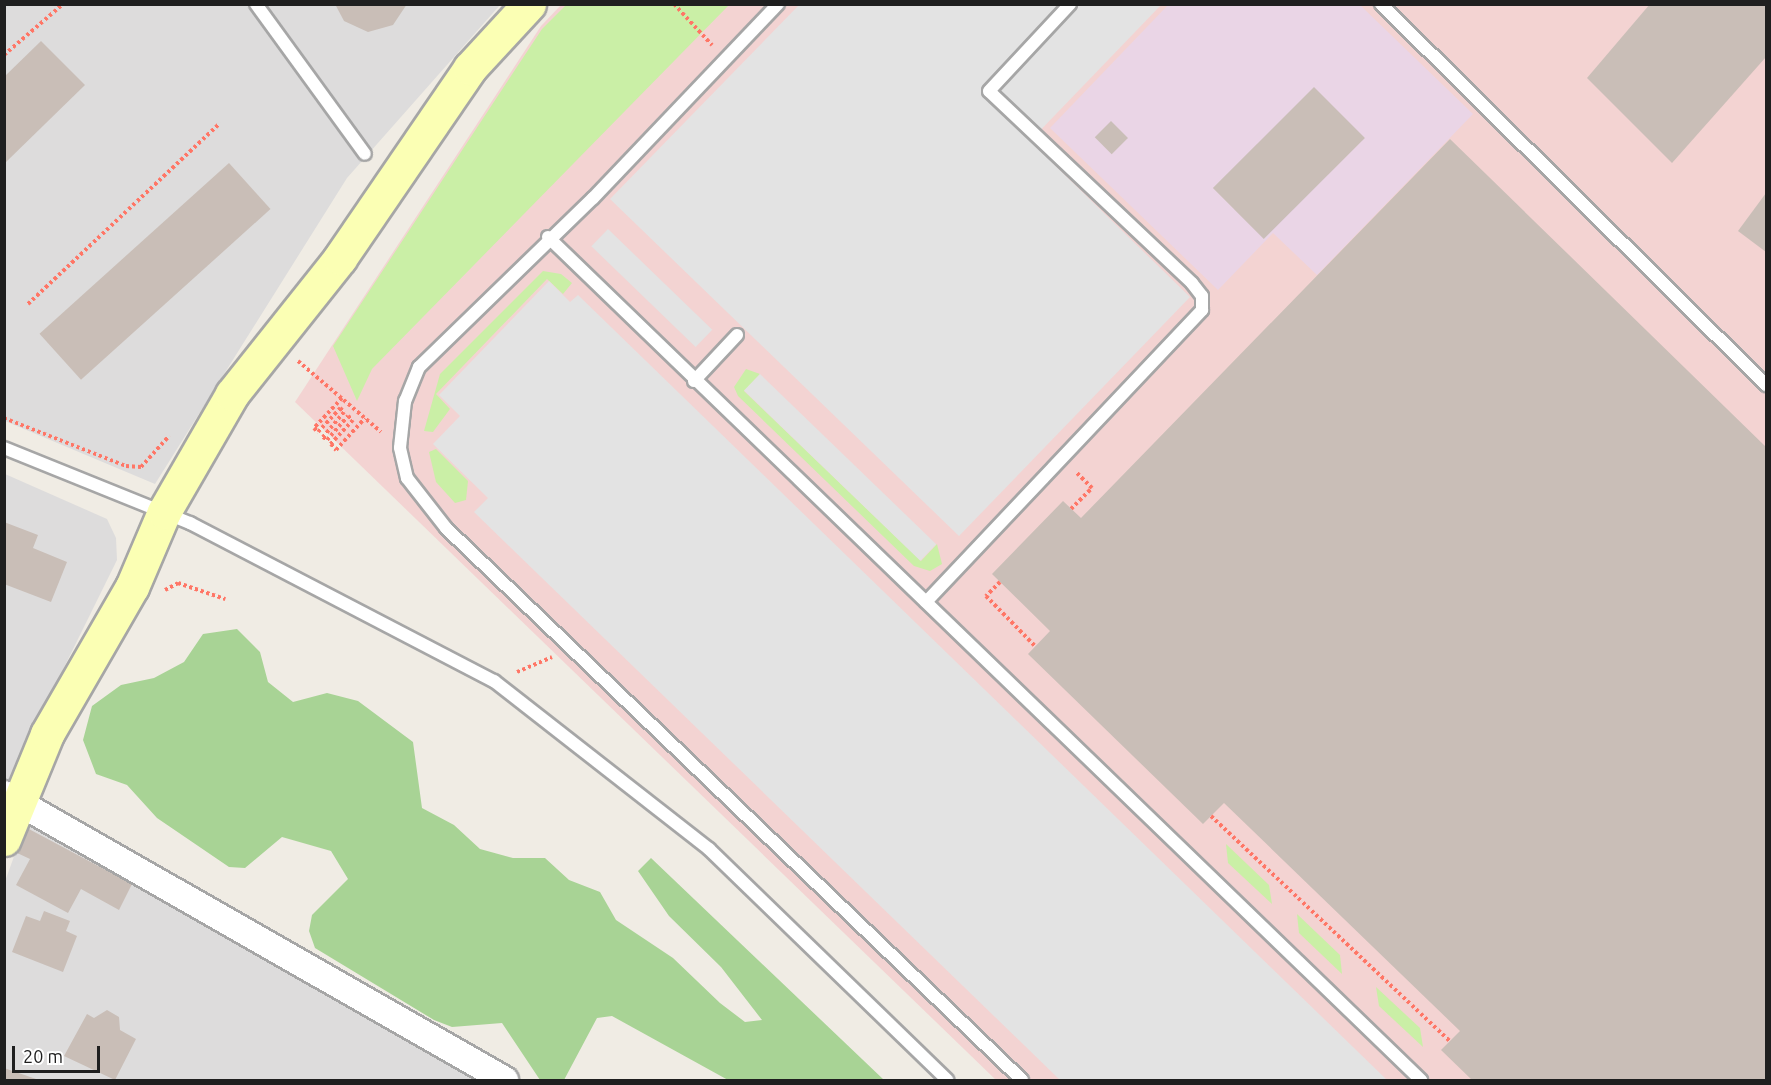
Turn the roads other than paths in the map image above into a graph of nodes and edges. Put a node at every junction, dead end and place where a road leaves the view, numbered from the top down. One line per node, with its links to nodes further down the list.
1 (256, 4): 6 (lane)
2 (529, 4): 12 (street)
3 (778, 4): 7 (lane)
4 (1071, 4): 13 (lane)
5 (1382, 4): 10 (lane)
6 (365, 154)
7 (548, 237): 9 (lane); 18 (lane)
8 (736, 335): 9 (lane)
9 (694, 381): 13 (lane)
10 (1767, 385)
11 (4, 448): 12 (lane)
12 (164, 512): 14 (street); 17 (lane)
13 (926, 602): 19 (lane)
14 (12, 798): 15 (street); 16 (street)
15 (4, 839)
16 (505, 1080)
17 (946, 1080)
18 (1022, 1080)
19 (1421, 1080)

